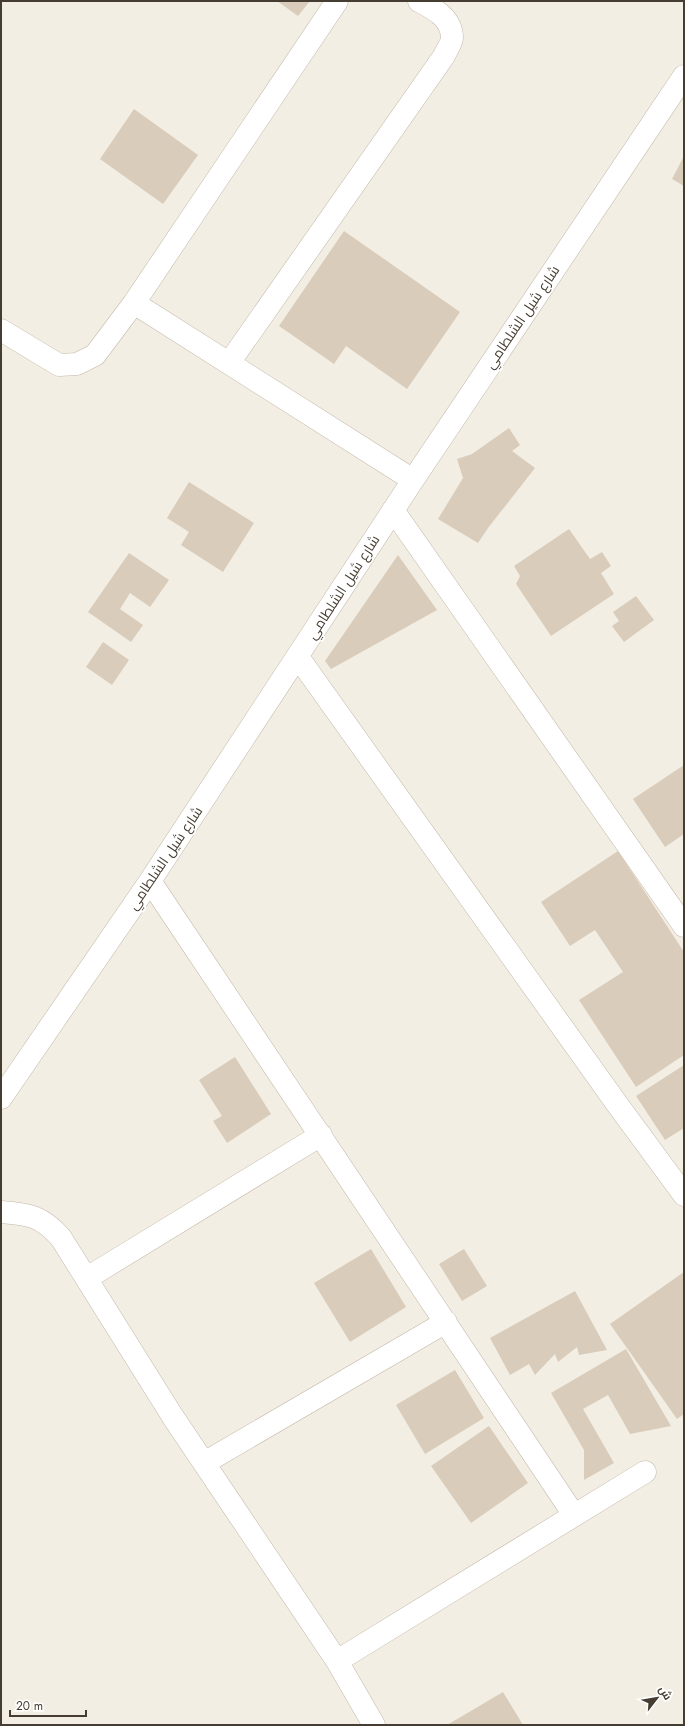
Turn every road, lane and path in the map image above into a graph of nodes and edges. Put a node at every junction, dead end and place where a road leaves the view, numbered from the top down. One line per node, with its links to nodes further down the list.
1 (337, 1): 4 (street)
2 (419, 1): 6 (street)
3 (684, 76): 7 (street, شارع شيل الشلطامي)
4 (134, 303): 5 (street); 6 (street)
5 (1, 330)
6 (229, 363): 7 (street)
7 (413, 480): 8 (street, شارع شيل الشلطامي)
8 (393, 510): 9 (street, شارع شيل الشلطامي); 11 (street)
9 (298, 656): 10 (street, شارع شيل الشلطامي); 14 (street)
10 (150, 881): 12 (street, شارع شيل الشلطامي); 13 (street)
11 (684, 926)
12 (1, 1098)
13 (321, 1135): 16 (street); 17 (street)
14 (684, 1195)
15 (1, 1212): 16 (street)
16 (87, 1278): 18 (street)
17 (446, 1322): 18 (street); 20 (street)
18 (204, 1463): 21 (street)
19 (645, 1472): 20 (street)
20 (574, 1515): 21 (street)
21 (337, 1661): 22 (street)
22 (374, 1725)

